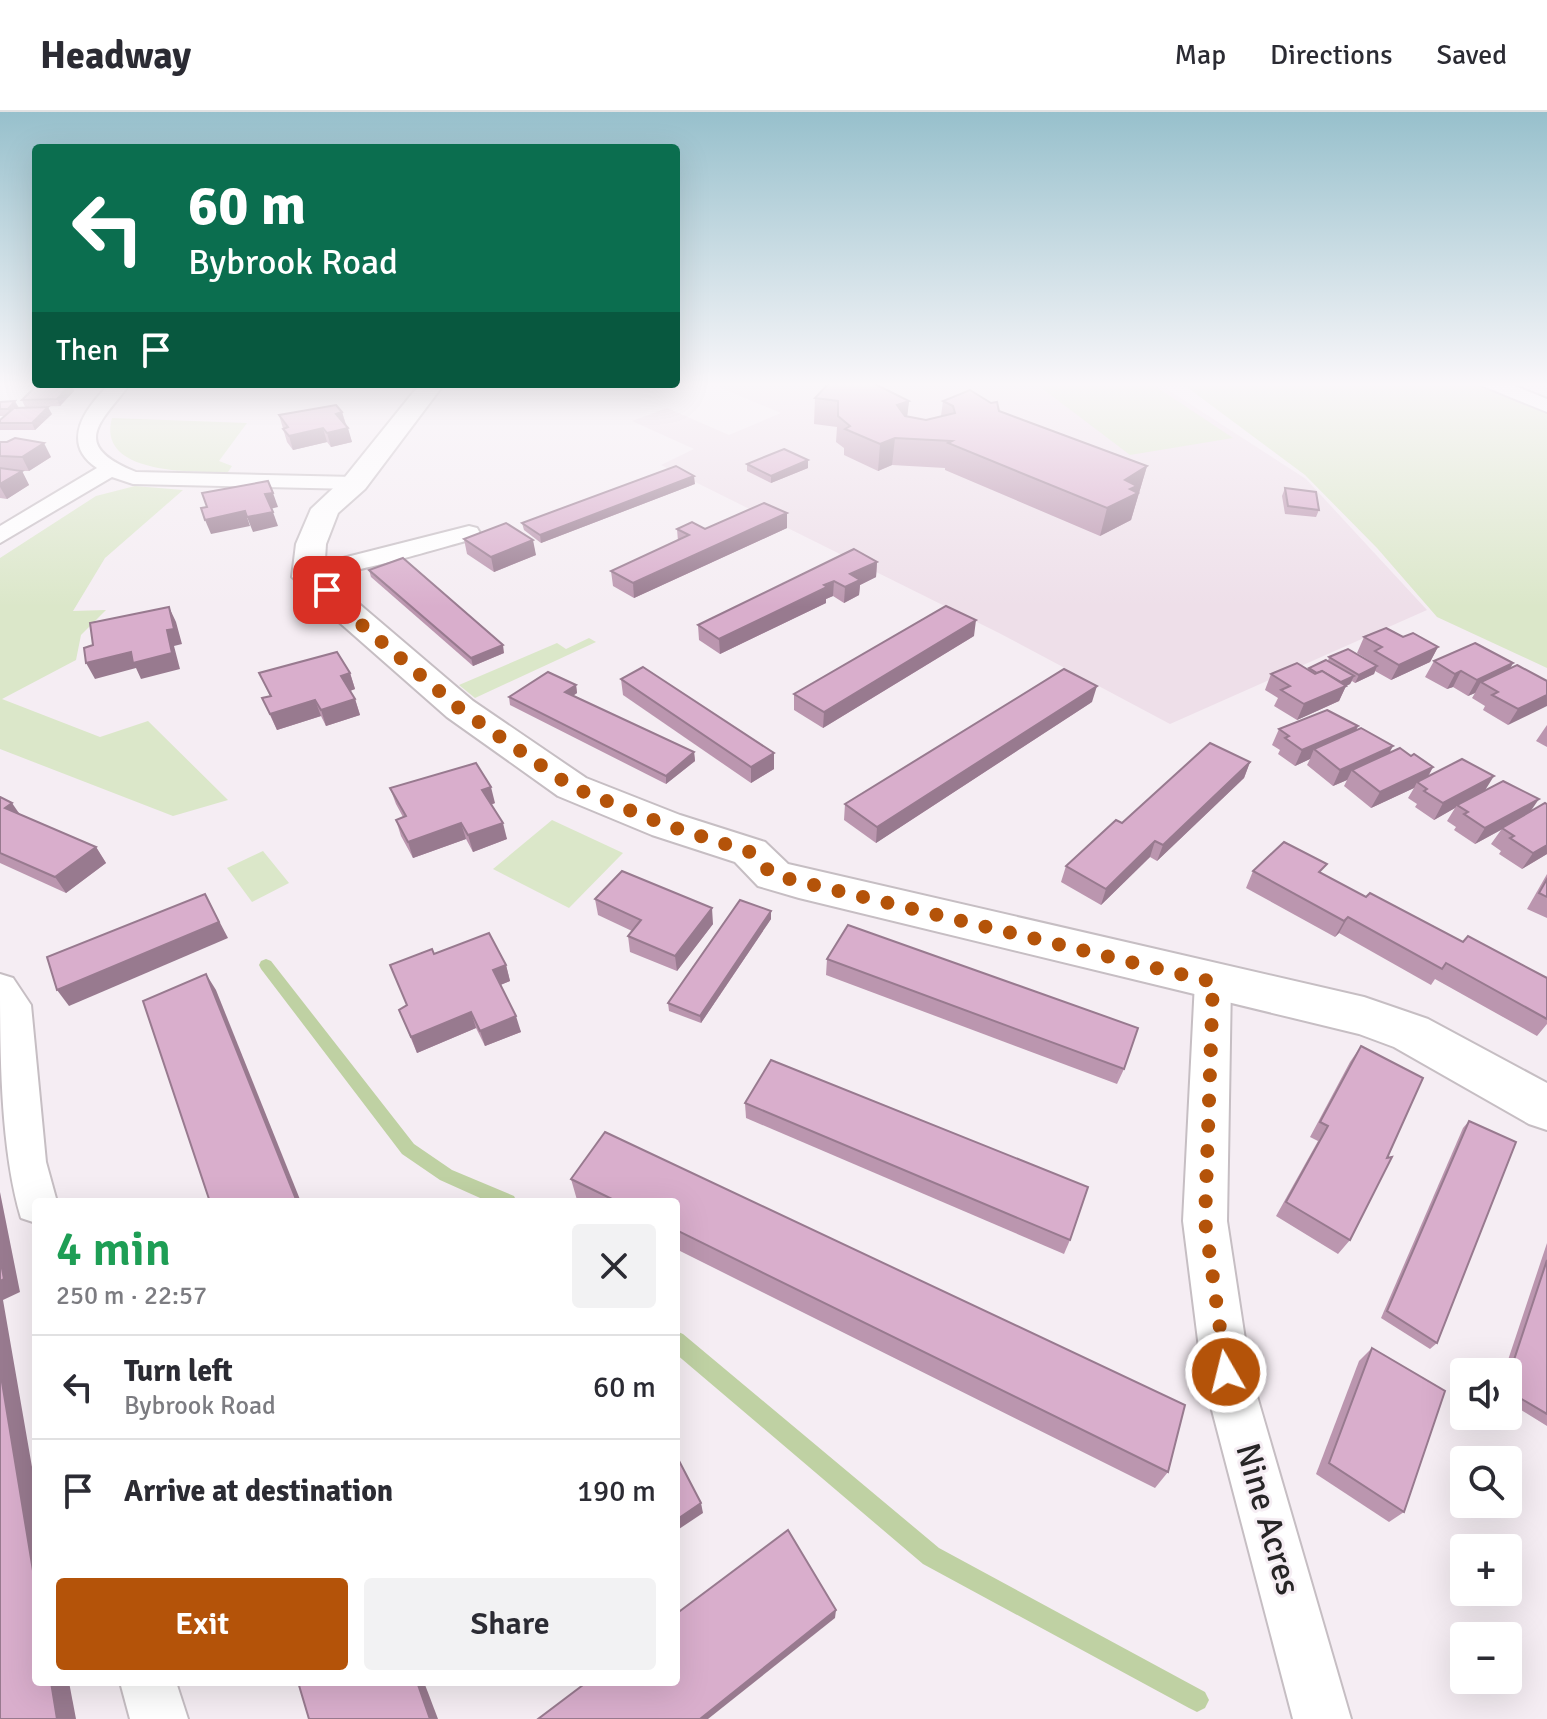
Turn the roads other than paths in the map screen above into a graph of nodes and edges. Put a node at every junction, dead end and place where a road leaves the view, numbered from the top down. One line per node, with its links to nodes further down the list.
1 (96, 457): 3 (street)
2 (375, 457): 4 (street)
3 (109, 470): 4 (street); 6 (street)
4 (355, 483): 7 (street)
5 (469, 533): 7 (street)
6 (0, 536)
7 (307, 570): 8 (street)
8 (1213, 982): 10 (street); 14 (street, Nine Acres)
9 (4, 1002): 11 (street)
10 (1547, 1108)
11 (34, 1198)
12 (149, 1686): 13 (street)
13 (159, 1719)
14 (1322, 1719)

